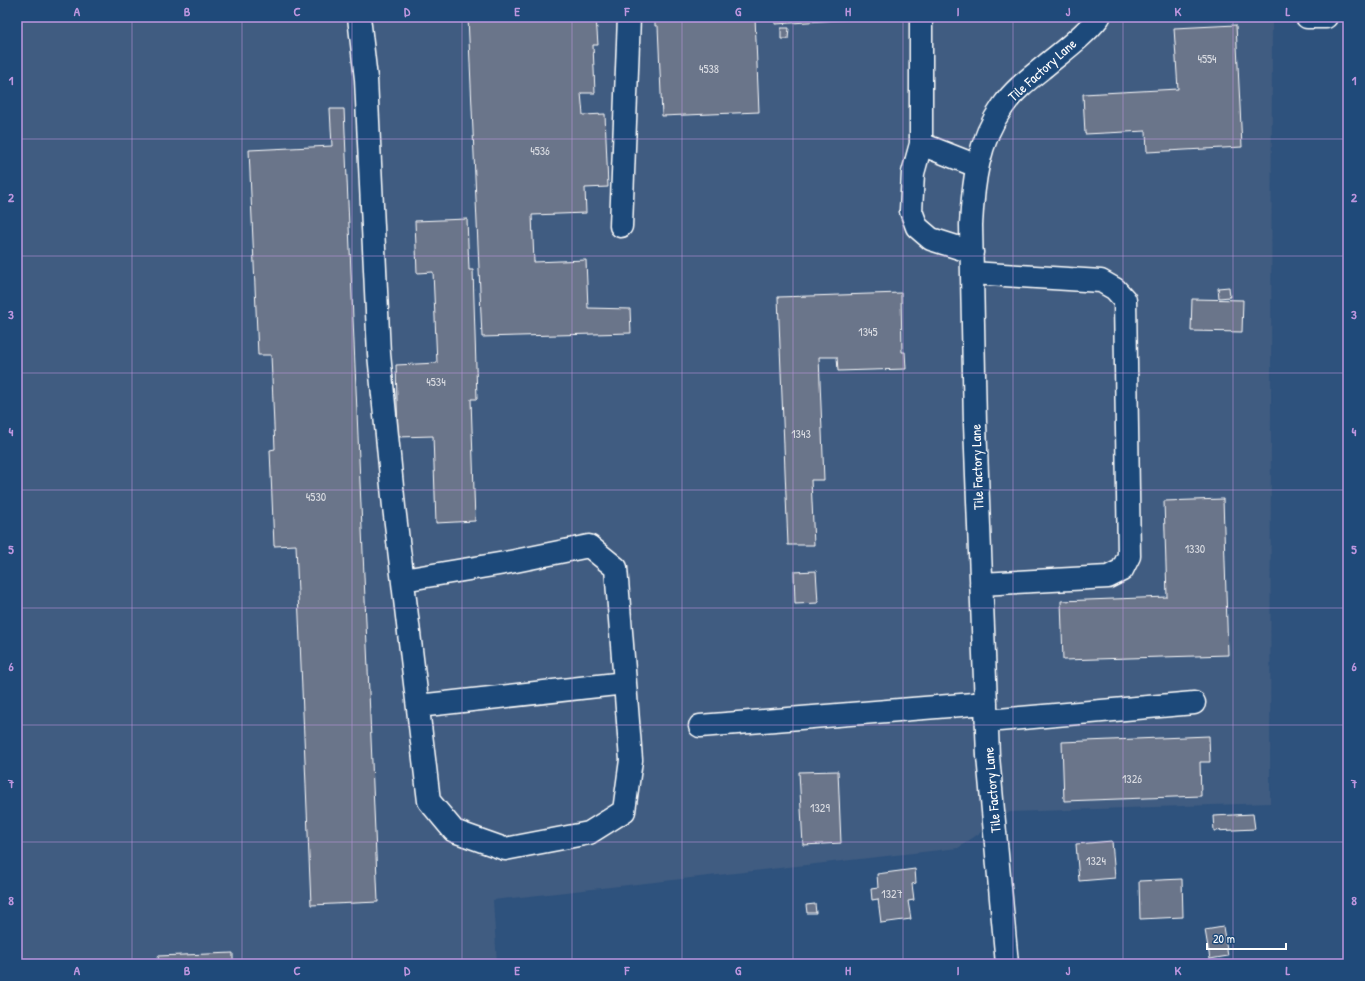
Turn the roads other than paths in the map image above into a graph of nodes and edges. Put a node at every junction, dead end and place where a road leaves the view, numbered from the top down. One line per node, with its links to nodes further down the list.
1 (359, 17): 11 (street)
2 (629, 17): 9 (street)
3 (921, 17): 7 (street)
4 (1099, 17): 8 (street, Tile Factory Lane)
5 (1307, 17): 6 (street)
6 (1326, 17)
7 (921, 144): 8 (street); 10 (street)
8 (977, 166): 10 (street, Tile Factory Lane)
9 (621, 226)
10 (972, 263): 12 (street, Tile Factory Lane); 12 (street)
11 (403, 580): 13 (street); 15 (street)
12 (981, 584): 16 (street, Tile Factory Lane)
13 (625, 683): 15 (street); 15 (street)
14 (1194, 703): 16 (street)
15 (418, 706)
16 (987, 712): 17 (street); 18 (street, Tile Factory Lane)
17 (700, 726)
18 (1007, 964)

